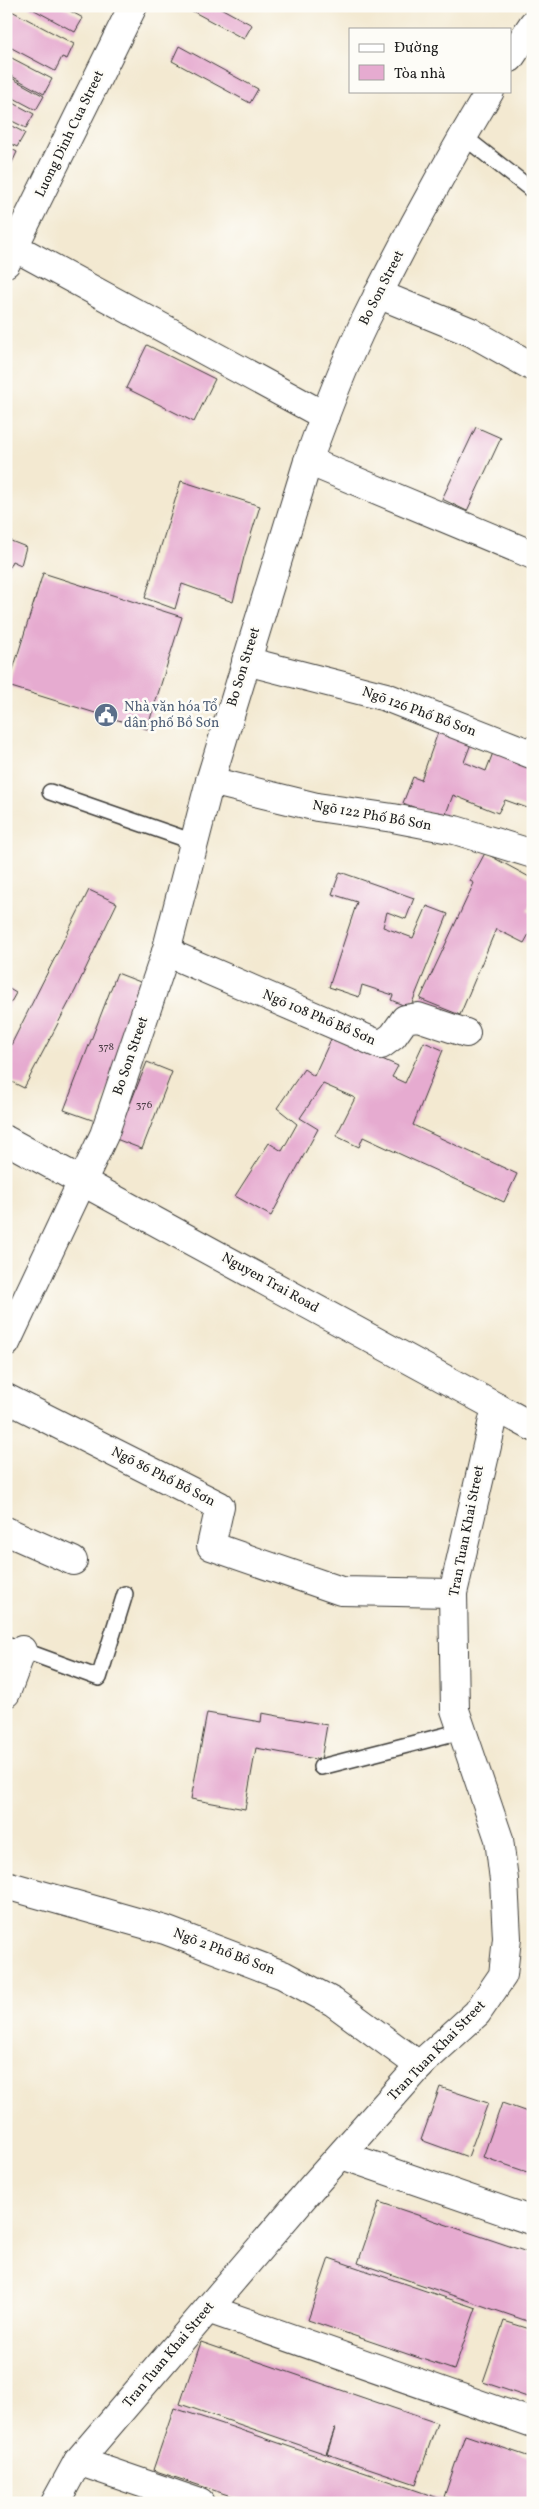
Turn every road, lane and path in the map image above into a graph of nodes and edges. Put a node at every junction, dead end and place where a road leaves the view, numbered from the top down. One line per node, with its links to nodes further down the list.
1 (133, 6): 7 (main road, Luong Dinh Cua Street)
2 (532, 26): 3 (main road)
3 (512, 55)
4 (489, 92): 5 (main road, Bo Son Street)
5 (463, 136): 6 (lane); 8 (main road, Bo Son Street)
6 (533, 190)
7 (10, 255): 10 (main road)
8 (378, 294): 9 (main road); 10 (main road, Bo Son Street)
9 (533, 367)
10 (324, 416): 11 (main road, Bo Son Street)
11 (308, 461): 12 (main road); 13 (main road, Bo Son Street)
12 (533, 555)
13 (246, 661): 14 (main road, Ngõ 126 Phố Bồ Sơn); 15 (main road, Bo Son Street)
14 (531, 754)
15 (210, 781): 17 (main road, Bo Son Street); 18 (main road, Ngõ 122 Phố Bồ Sơn)
16 (50, 792): 17 (lane)
17 (194, 842): 19 (main road, Bo Son Street)
18 (533, 854)
19 (166, 952): 20 (main road, Ngõ 108 Phố Bồ Sơn); 22 (main road, Bo Son Street)
20 (466, 1033)
21 (6, 1140): 22 (main road, Nguyen Trai Road)
22 (84, 1182): 23 (main road, Bo Son Street); 25 (main road, Nguyen Trai Road)
23 (6, 1343)
24 (6, 1398): 29 (main road, Ngõ 86 Phố Bồ Sơn)
25 (496, 1407): 26 (main road, Nguyen Trai Road); 29 (main road, Tran Tuan Khai Street)
26 (533, 1426)
27 (6, 1531): 28 (main road)
28 (73, 1561)
29 (452, 1593): 33 (main road, Tran Tuan Khai Street)
30 (125, 1594): 31 (lane)
31 (14, 1647): 32 (main road)
32 (6, 1693)
33 (462, 1730): 34 (lane); 36 (main road, Tran Tuan Khai Street)
34 (321, 1767)
35 (6, 1885): 36 (main road, Ngõ 2 Phố Bồ Sơn)
36 (420, 2066): 37 (main road, Tran Tuan Khai Street)
37 (342, 2155): 38 (main road); 39 (main road, Tran Tuan Khai Street)
38 (533, 2221)
39 (208, 2309): 40 (main road); 41 (main road, Tran Tuan Khai Street)
40 (533, 2424)
41 (78, 2461): 42 (main road, Tran Tuan Khai Street); 43 (main road)
42 (55, 2503)
43 (200, 2503)

